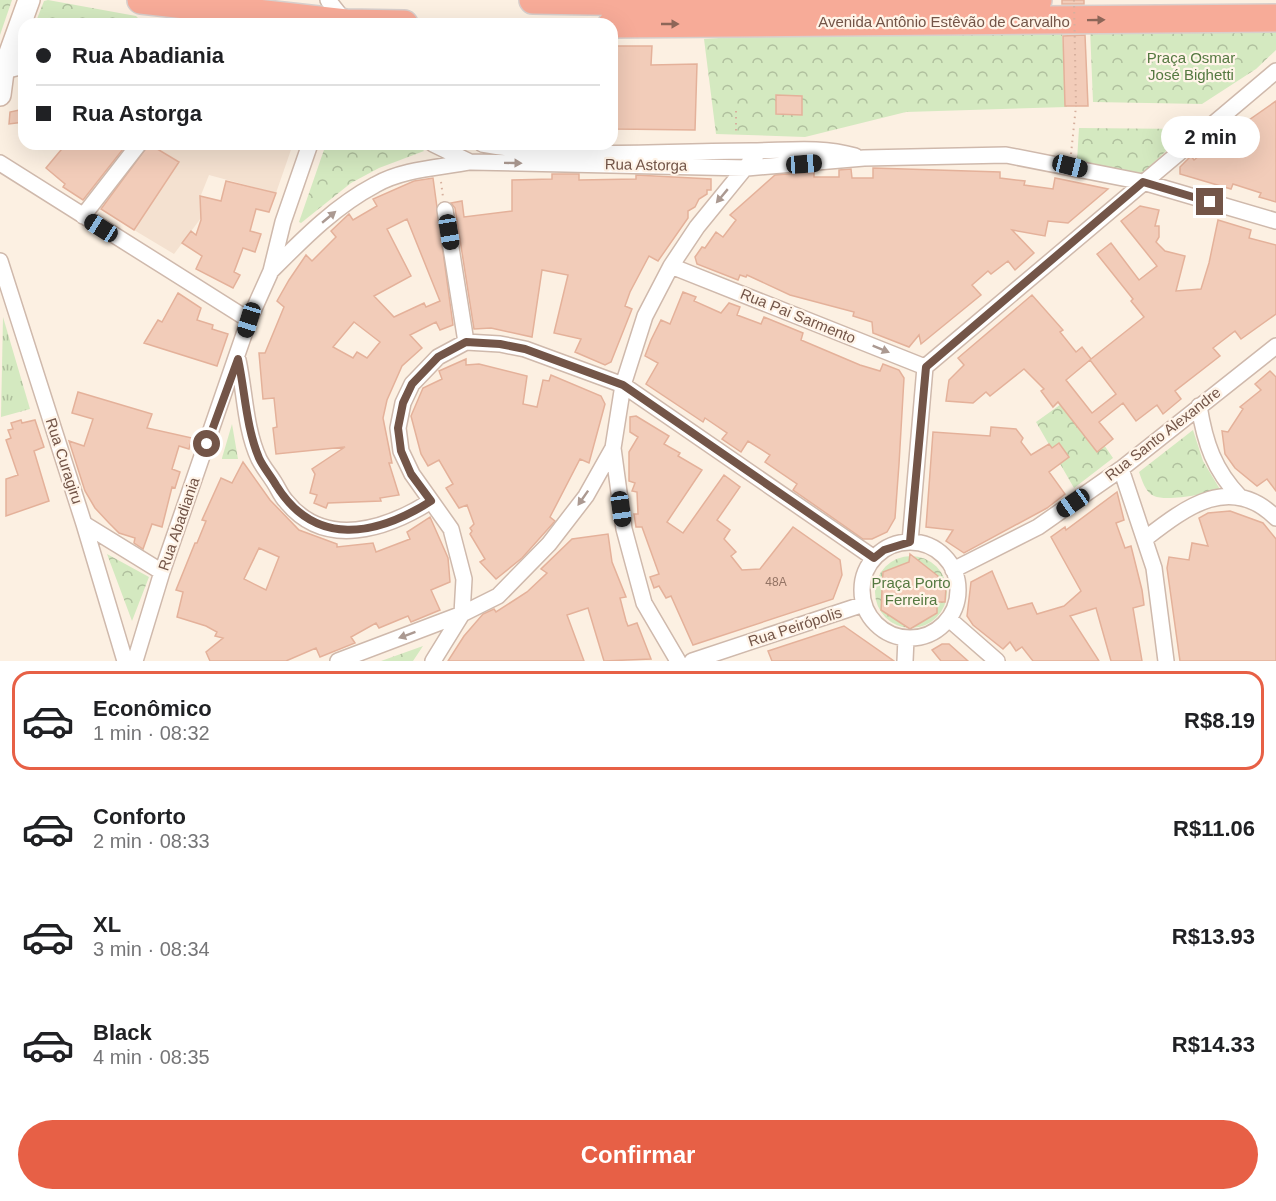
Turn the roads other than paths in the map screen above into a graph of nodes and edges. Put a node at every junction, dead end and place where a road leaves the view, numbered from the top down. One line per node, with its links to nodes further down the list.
1 (29, 0): 7 (main road)
2 (141, 0): 6 (highway)
3 (328, 0): 10 (street)
4 (533, 0): 5 (highway, Avenida Antônio Estêvão de Carvalho)
5 (1038, 0)
6 (236, 12): 8 (street); 9 (highway)
7 (22, 18)
8 (210, 18)
9 (270, 18)
10 (343, 18)
11 (1276, 18): 12 (highway, Avenida Antônio Estêvão de Carvalho, one-way to 11)
12 (618, 24)
13 (18, 29): 16 (main road)
14 (18, 68): 16 (street)
15 (1276, 70): 29 (street)
16 (2, 72): 17 (main road)
17 (0, 95)
18 (134, 150): 31 (street)
19 (308, 150): 33 (street)
20 (434, 150): 28 (street)
21 (445, 150): 25 (street, Rua Astorga)
22 (537, 150): 23 (street, Rua Astorga)
23 (759, 151): 24 (street, Rua Astorga); 27 (street)
24 (864, 158): 27 (street, Rua Astorga); 29 (street, Rua Astorga)
25 (470, 162): 27 (street, Rua Astorga, one-way to 27); 28 (street)
26 (0, 163): 31 (street)
27 (747, 168): 36 (street, one-way to 36)
28 (422, 170): 34 (street, one-way to 28)
29 (1143, 182): 32 (street, Rua Astorga); 42 (street)
30 (445, 210): 39 (street)
31 (83, 216): 38 (street)
32 (1276, 221)
33 (283, 222): 34 (street); 37 (street)
34 (305, 237): 37 (street)
35 (0, 261): 50 (street, Rua Curagiru)
36 (671, 266): 42 (street, Rua Pai Sarmento, one-way to 42); 43 (street)
37 (271, 271): 38 (street, Rua Abadiania)
38 (249, 320): 41 (street, Rua Abadiania)
39 (466, 342): 43 (street); 48 (street)
40 (1276, 346): 44 (street, Rua Santo Alexandre)
41 (238, 359): 48 (street); 55 (street, Rua Abadiania)
42 (926, 367): 52 (street)
43 (623, 385): 45 (street); 53 (street)
44 (1199, 406): 46 (street, Rua Santo Alexandre); 47 (street)
45 (614, 448): 57 (street, one-way to 57); 64 (street)
46 (1121, 469): 51 (street); 54 (street, Rua Santo Alexandre)
47 (1240, 498): 49 (street); 51 (street)
48 (431, 501): 57 (street)
49 (1276, 518)
50 (84, 524): 55 (street); 60 (street, Rua Curagiru)
51 (1146, 538): 68 (street)
52 (910, 542): 53 (street); 54 (street)
53 (874, 558): 56 (street)
54 (953, 570): 58 (street)
55 (162, 572): 61 (street, Rua Abadiania)
56 (864, 604): 59 (street); 65 (street, Rua Peirópolis)
57 (462, 614): 62 (street, one-way to 62); 63 (street)
58 (949, 619): 59 (street); 67 (street)
59 (906, 638): 66 (street)
60 (125, 661)
61 (135, 661)
62 (338, 661)
63 (433, 661)
64 (678, 661)
65 (692, 661)
66 (905, 661)
67 (997, 661)
68 (1166, 661)

